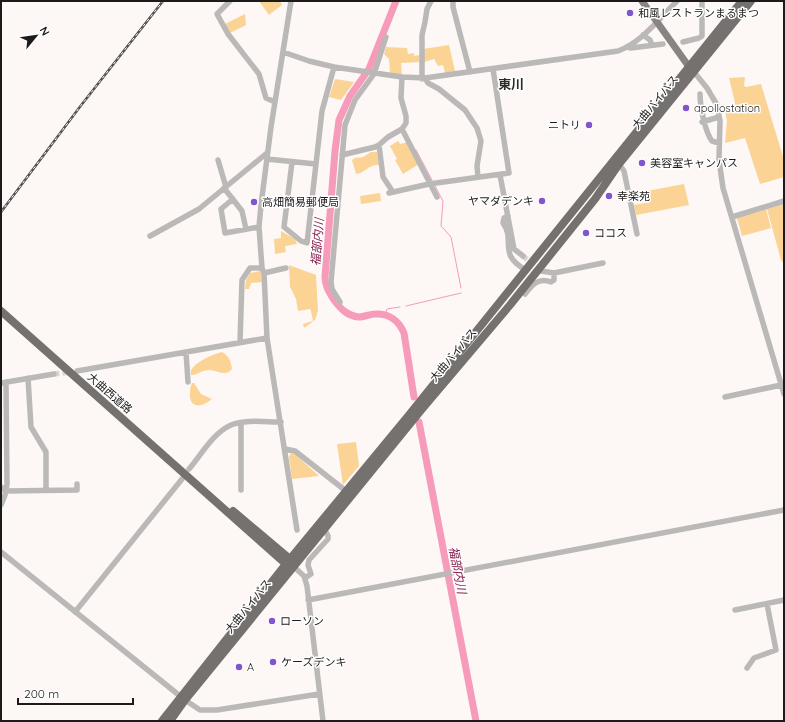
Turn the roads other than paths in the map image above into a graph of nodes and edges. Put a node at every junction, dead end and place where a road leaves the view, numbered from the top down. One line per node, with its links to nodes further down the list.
1 (230, 1): 26 (street)
2 (291, 1): 17 (street)
3 (432, 1): 24 (street)
4 (453, 1): 21 (street)
5 (642, 1): 10 (main road)
6 (677, 1): 10 (street)
7 (702, 1): 13 (street)
8 (742, 1): 20 (highway, 大曲バイパス)
9 (751, 1): 20 (highway, 大曲バイパス)
10 (657, 22): 11 (street); 20 (main road)
11 (643, 34): 15 (street); 16 (street)
12 (386, 37): 22 (street)
13 (683, 42)
14 (663, 44): 15 (street)
15 (652, 45): 16 (street)
16 (627, 47): 19 (street)
17 (283, 52): 18 (street); 26 (street)
18 (334, 67): 22 (street); 36 (street)
19 (493, 69): 21 (street); 38 (street)
20 (692, 70): 27 (street); 37 (highway, 大曲バイパス); 58 (highway, 大曲バイパス)
21 (470, 72): 24 (street)
22 (373, 73): 23 (street); 32 (street)
23 (402, 77): 24 (street); 29 (street)
24 (424, 78): 39 (street)
25 (700, 94): 28 (street)
26 (275, 102): 33 (street)
27 (719, 117): 28 (street); 30 (street)
28 (703, 121): 30 (street)
29 (402, 128): 31 (street); 40 (street)
30 (719, 143): 49 (street)
31 (379, 145): 32 (street); 40 (street)
32 (342, 154): 62 (street)
33 (267, 156): 35 (street); 41 (street); 44 (street)
34 (218, 160): 41 (street)
35 (292, 162): 36 (street); 46 (street)
36 (316, 164): 47 (street)
37 (619, 164): 52 (street); 61 (highway, 大曲バイパス)
38 (500, 175): 39 (street); 48 (street)
39 (478, 178): 40 (street)
40 (431, 183): 42 (street)
41 (225, 187): 43 (street); 53 (street)
42 (437, 197)
43 (233, 199): 51 (street); 51 (street)
44 (262, 199): 46 (street); 50 (street)
45 (784, 201): 49 (street)
46 (287, 202): 47 (street); 47 (street)
47 (311, 205)
48 (508, 216): 54 (street); 58 (street)
49 (732, 217): 72 (street)
50 (259, 227): 51 (street); 57 (street)
51 (246, 229)
52 (637, 234)
53 (150, 236)
54 (523, 256)
55 (603, 263): 60 (street)
56 (286, 268): 57 (street)
57 (263, 270): 64 (street); 65 (street)
58 (526, 270): 86 (highway, 大曲バイパス)
59 (540, 271): 60 (street)
60 (554, 273): 61 (street)
61 (523, 289): 90 (highway, 大曲バイパス)
62 (340, 302)
63 (1, 312): 92 (highway, 大曲西道路)
64 (267, 338): 65 (street); 76 (street)
65 (240, 342): 66 (street)
66 (186, 352): 67 (street); 71 (street)
67 (77, 371)
68 (54, 374): 69 (street)
69 (28, 378): 70 (street); 83 (street)
70 (4, 382): 75 (street)
71 (188, 382)
72 (781, 385): 73 (street); 74 (street)
73 (784, 394)
74 (725, 397)
75 (4, 407): 85 (street)
76 (281, 422): 77 (street); 78 (street)
77 (241, 423): 79 (street); 84 (street)
78 (285, 449): 86 (street); 89 (street)
79 (189, 469)
80 (182, 478): 99 (street)
81 (77, 484): 83 (street)
82 (1, 487): 85 (street)
83 (46, 490): 85 (street)
84 (241, 490)
85 (6, 491): 87 (street)
86 (346, 491): 92 (highway, 大曲バイパス)
87 (1, 505)
88 (784, 510): 95 (street)
89 (297, 530)
90 (325, 530): 93 (highway, 大曲バイパス); 94 (street)
91 (1, 552): 99 (street)
92 (288, 562): 93 (highway); 102 (highway, 大曲バイパス)
93 (294, 567): 94 (street); 102 (highway, 大曲バイパス)
94 (305, 578): 95 (street)
95 (308, 600): 101 (street)
96 (784, 600): 97 (street)
97 (767, 604): 98 (street); 100 (street)
98 (735, 610)
99 (75, 612): 102 (street)
100 (747, 668)
101 (319, 694): 102 (street); 105 (street)
102 (183, 698): 103 (highway, 大曲バイパス); 104 (highway, 大曲バイパス)
103 (162, 721)
104 (170, 721)
105 (323, 721)

